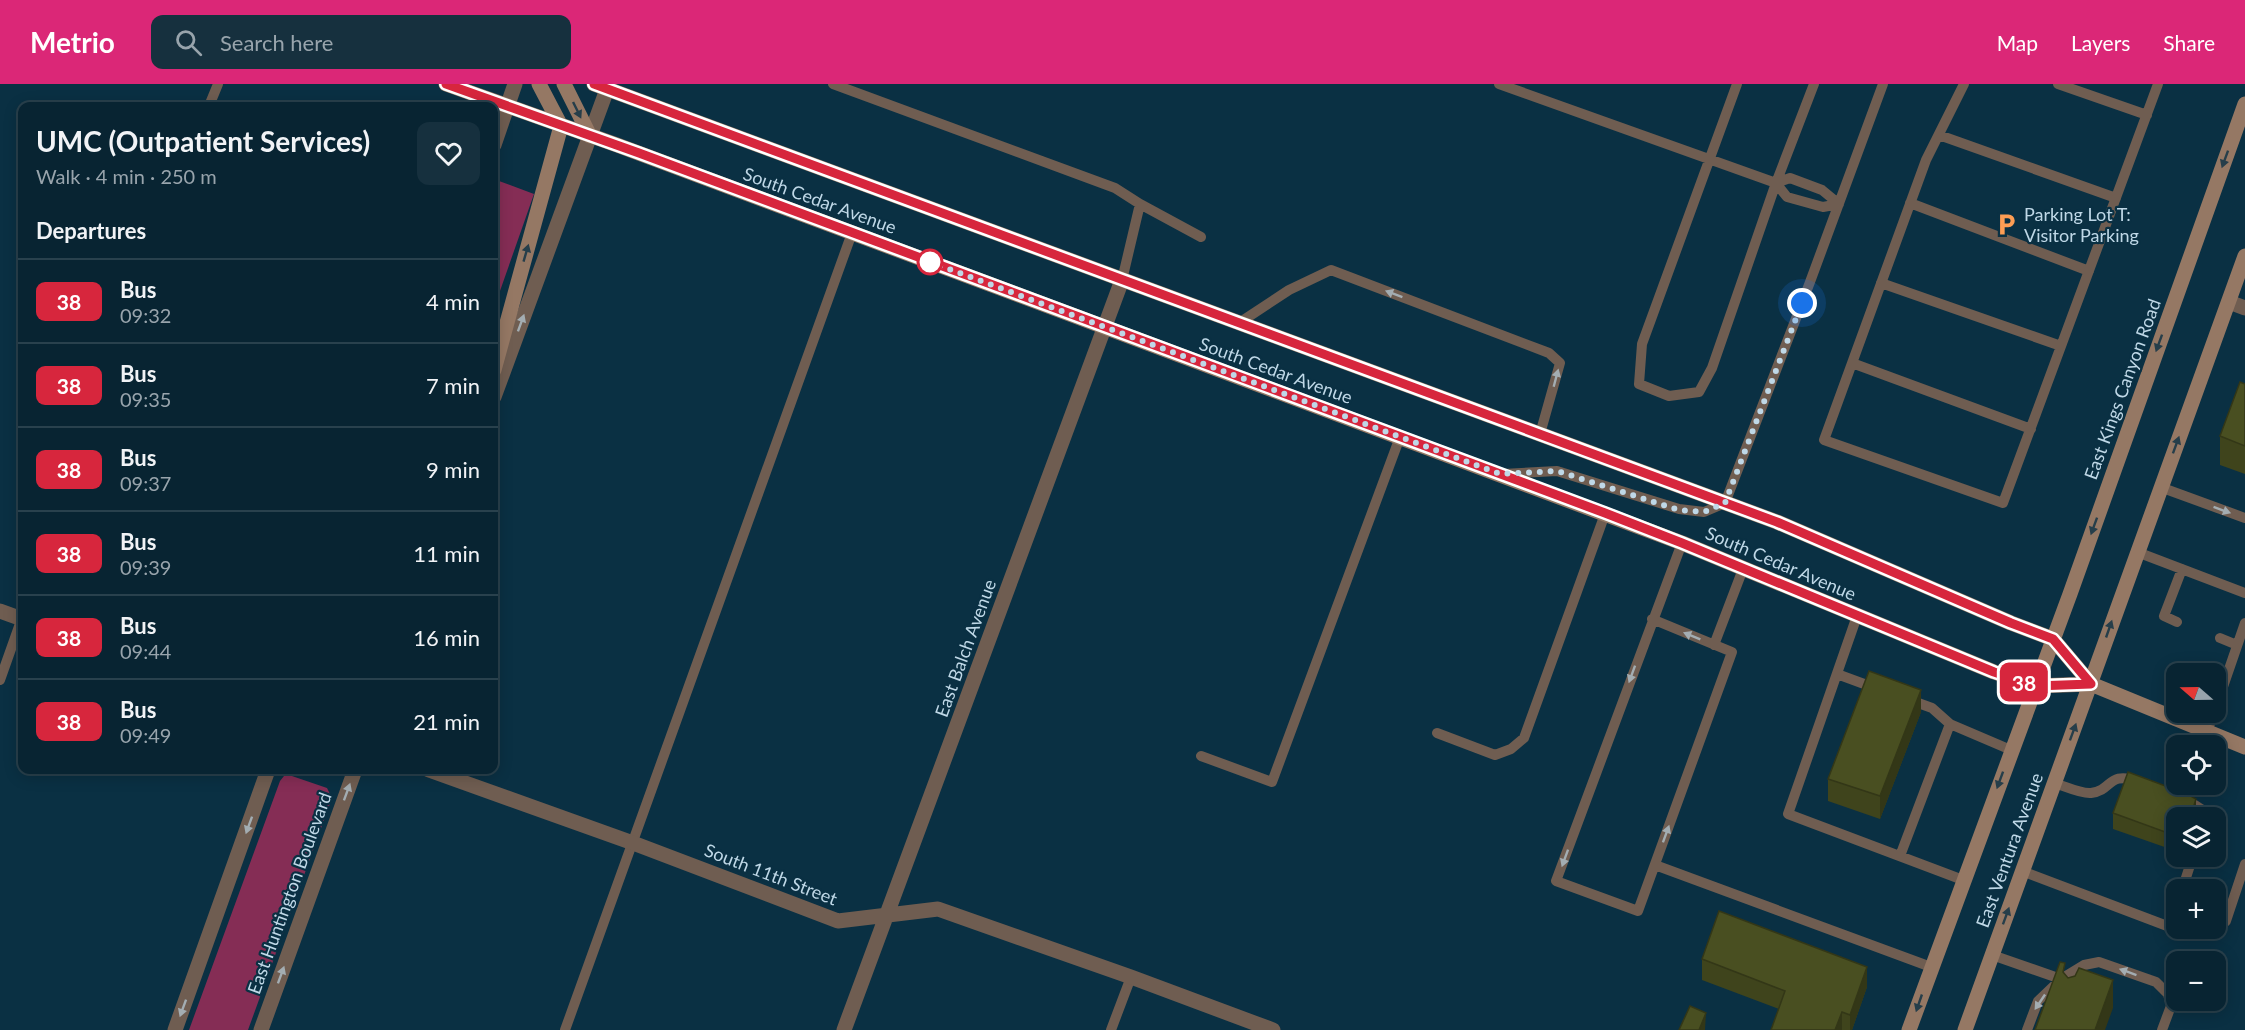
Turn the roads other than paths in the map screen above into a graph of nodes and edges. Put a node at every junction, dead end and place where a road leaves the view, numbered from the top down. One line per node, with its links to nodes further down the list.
1 (218, 84): 15 (lane)
2 (446, 84): 16 (main road, South Cedar Avenue)
3 (516, 84): 19 (street)
4 (539, 84): 21 (main road)
5 (564, 84): 24 (main road, one-way to 24)
6 (833, 84): 29 (lane)
7 (1499, 84): 25 (lane)
8 (1737, 84): 25 (lane)
9 (1814, 84): 26 (lane)
10 (1883, 84): 30 (lane)
11 (1964, 84): 23 (lane)
12 (2058, 84): 20 (lane)
13 (2158, 84): 20 (lane)
14 (603, 86): 24 (street); 35 (main road, South Cedar Avenue)
15 (211, 102)
16 (497, 102)
17 (498, 102): 19 (main road, South Cedar Avenue)
18 (2245, 104): 66 (main road, East Kings Canyon Road, one-way to 66)
19 (508, 106): 21 (main road, South Cedar Avenue); 22 (street)
20 (2147, 116): 27 (lane)
21 (561, 126): 24 (main road, South Cedar Avenue); 42 (main road, one-way to 21)
22 (498, 134)
23 (1939, 135): 27 (lane); 28 (lane)
24 (590, 136): 31 (main road, South Cedar Avenue); 44 (street, one-way to 24)
25 (1710, 159): 26 (lane); 26 (lane)
26 (1776, 183): 30 (lane); 30 (lane)
27 (2116, 198): 34 (lane)
28 (1910, 202): 34 (lane); 36 (lane)
29 (1140, 204): 32 (lane); 35 (lane)
30 (1839, 204): 50 (lane)
31 (852, 233): 40 (main road, South Cedar Avenue); 88 (lane)
32 (1201, 237)
33 (2245, 256): 37 (main road)
34 (2089, 271): 41 (lane)
35 (1122, 280): 39 (main road, South Cedar Avenue); 40 (street, East Balch Avenue)
36 (1881, 283): 41 (lane); 43 (lane)
37 (2229, 302): 38 (street); 49 (main road, one-way to 37)
38 (2245, 308)
39 (1239, 323): 46 (main road, South Cedar Avenue); 46 (lane, one-way to 39)
40 (1105, 327): 47 (main road, South Cedar Avenue); 94 (street, East Balch Avenue)
41 (2061, 346): 45 (lane)
42 (498, 355)
43 (1852, 363): 45 (lane); 45 (lane)
44 (498, 386)
45 (2031, 429)
46 (1540, 434): 50 (main road, South Cedar Avenue)
47 (1400, 437): 48 (main road, South Cedar Avenue); 80 (lane)
48 (1500, 474): 50 (lane); 51 (main road, South Cedar Avenue)
49 (2160, 487): 52 (lane, one-way to 52); 54 (main road)
50 (1725, 503): 66 (main road, South Cedar Avenue)
51 (1605, 513): 53 (main road, South Cedar Avenue); 77 (lane)
52 (2245, 518)
53 (1682, 543): 55 (main road, South Cedar Avenue); 61 (lane)
54 (2137, 552): 56 (lane); 72 (main road, one-way to 54)
55 (1743, 569): 59 (main road, South Cedar Avenue); 67 (lane)
56 (2182, 569): 57 (lane); 62 (lane)
57 (2245, 592)
58 (0, 611): 60 (street)
59 (1857, 616): 69 (lane); 73 (main road, South Cedar Avenue)
60 (18, 618)
61 (1652, 620): 67 (lane, one-way to 61); 91 (lane, one-way to 91)
62 (2177, 622)
63 (2245, 623): 68 (lane)
64 (18, 630): 71 (lane)
65 (2220, 638): 68 (lane)
66 (2053, 639): 72 (main road, South Cedar Avenue); 73 (main road, East Kings Canyon Road)
67 (1714, 645): 91 (lane, one-way to 67)
68 (2238, 645): 70 (lane)
69 (1837, 674): 75 (lane); 89 (lane)
70 (2226, 679)
71 (0, 680)
72 (2091, 684): 73 (main road, South Cedar Avenue); 76 (main road, South Cedar Avenue); 84 (main road, East Ventura Avenue, one-way to 72)
73 (2035, 686): 79 (main road, East Ventura Avenue)
74 (2210, 723): 76 (lane)
75 (1950, 724): 79 (lane); 89 (lane)
76 (2207, 732): 78 (main road, South Cedar Avenue)
77 (1437, 733)
78 (2245, 747)
79 (2011, 750): 93 (main road, East Ventura Avenue, one-way to 93)
80 (1201, 756)
81 (267, 774): 103 (street, one-way to 103)
82 (354, 774): 104 (street, East Huntington Boulevard, one-way to 82)
83 (440, 774): 88 (street, South 11th Street)
84 (2054, 783): 85 (lane); 92 (main road, East Ventura Avenue)
85 (2145, 783)
86 (2180, 795): 87 (lane)
87 (2199, 807)
88 (633, 843): 94 (street, South 11th Street); 105 (lane)
89 (1900, 856): 93 (lane)
90 (2245, 864): 95 (lane)
91 (1655, 865): 99 (lane)
92 (2022, 871): 96 (lane); 97 (main road, East Ventura Avenue, one-way to 92)
93 (1964, 880): 99 (main road, East Ventura Avenue)
94 (886, 916): 100 (street, South 11th Street); 106 (street, East Balch Avenue)
95 (2226, 921)
96 (2166, 926)
97 (1992, 955): 101 (lane); 110 (main road, East Ventura Avenue)
98 (2084, 965): 101 (lane); 102 (lane); 112 (lane, one-way to 98)
99 (1931, 967): 109 (main road, East Ventura Avenue, one-way to 109)
100 (1131, 977): 107 (lane); 108 (street, South 11th Street)
101 (2061, 979): 111 (lane, one-way to 111)
102 (2077, 982)
103 (175, 1030)
104 (261, 1030)
105 (565, 1030)
106 (844, 1030)
107 (1111, 1030)
108 (1273, 1030)
109 (1909, 1030)
110 (1965, 1030)
111 (2027, 1030)
112 (2162, 1030)

